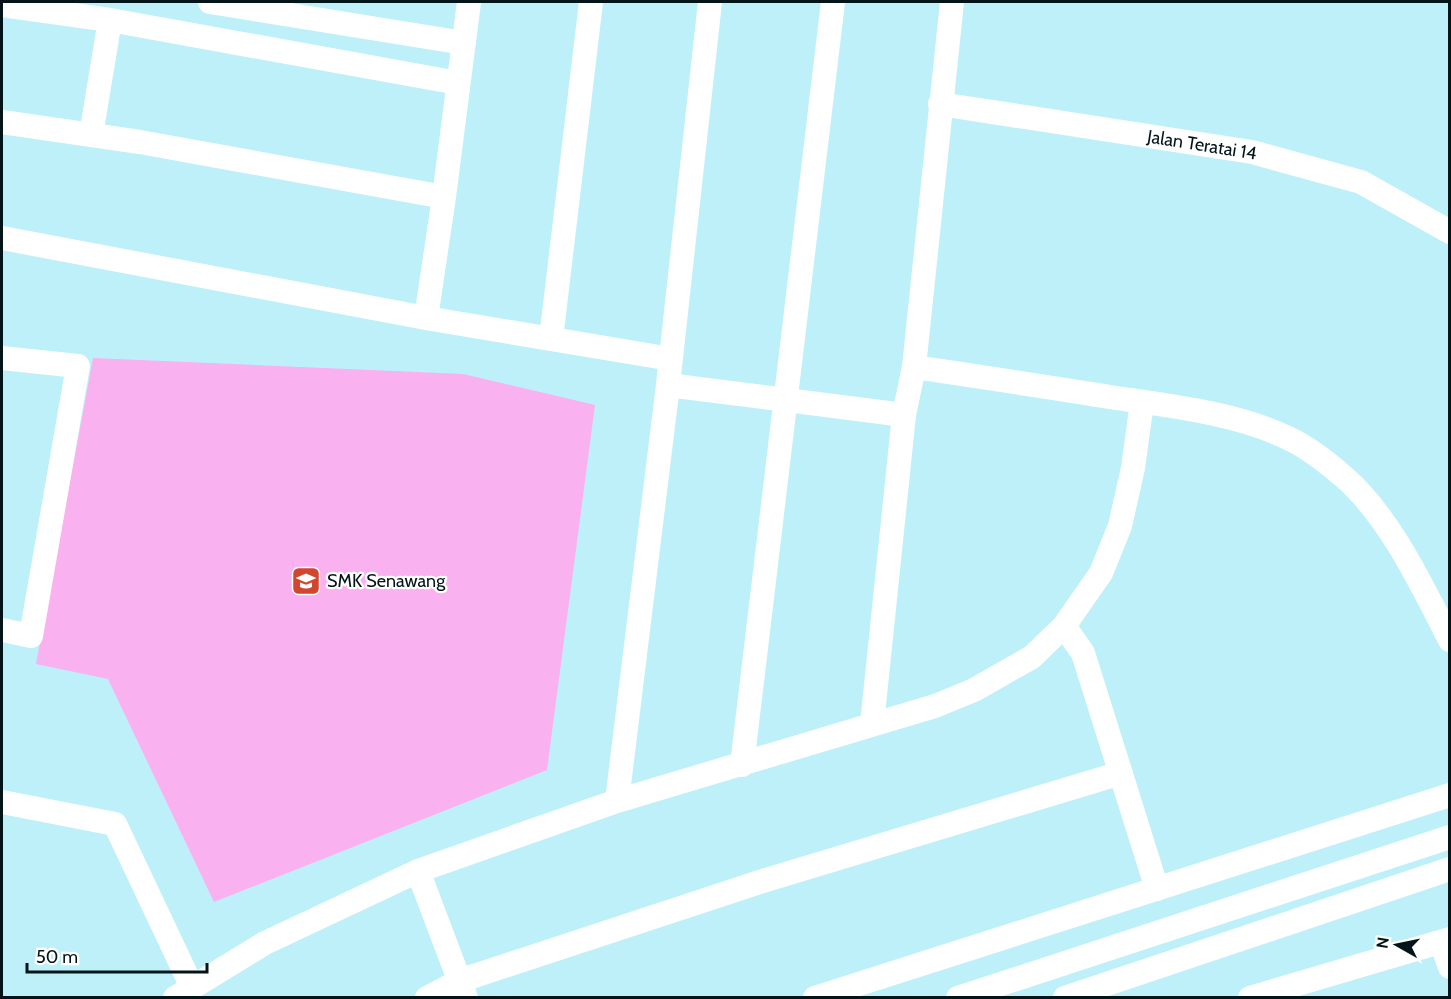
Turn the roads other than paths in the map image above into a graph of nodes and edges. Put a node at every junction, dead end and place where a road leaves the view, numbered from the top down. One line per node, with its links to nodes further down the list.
1 (210, 2): 9 (street)
2 (469, 2): 9 (street)
3 (591, 2): 18 (street)
4 (710, 2): 20 (street)
5 (833, 2): 23 (street)
6 (952, 2): 11 (street)
7 (2, 5): 8 (street)
8 (110, 20): 10 (street); 13 (street)
9 (464, 43): 10 (street)
10 (458, 83): 14 (street)
11 (940, 104): 15 (street, Jalan Teratai 14); 21 (street)
12 (2, 122): 13 (street)
13 (91, 135): 14 (street)
14 (444, 197): 17 (street)
15 (1449, 232)
16 (2, 238): 17 (street)
17 (426, 318): 18 (street)
18 (551, 339): 20 (street)
19 (2, 358): 27 (street)
20 (671, 359): 22 (street)
21 (914, 367): 24 (street); 25 (street)
22 (668, 385): 23 (street); 33 (street)
23 (785, 400): 25 (street); 30 (street)
24 (1142, 402): 26 (street); 28 (street)
25 (904, 415): 29 (street)
26 (1064, 626): 29 (street); 31 (street)
27 (2, 630)
28 (1449, 640)
29 (872, 724): 30 (street)
30 (742, 765): 33 (street)
31 (1121, 773): 38 (street); 41 (street)
32 (1449, 795): 38 (street)
33 (617, 801): 37 (street)
34 (2, 802): 42 (street)
35 (1449, 837): 45 (street)
36 (1449, 869): 46 (street)
37 (418, 872): 41 (street); 42 (street)
38 (1157, 889): 44 (street)
39 (1445, 941): 40 (street); 47 (street)
40 (1449, 967)
41 (463, 989): 43 (street)
42 (184, 992)
43 (427, 998)
44 (815, 998)
45 (958, 998)
46 (1065, 998)
47 (1250, 998)

